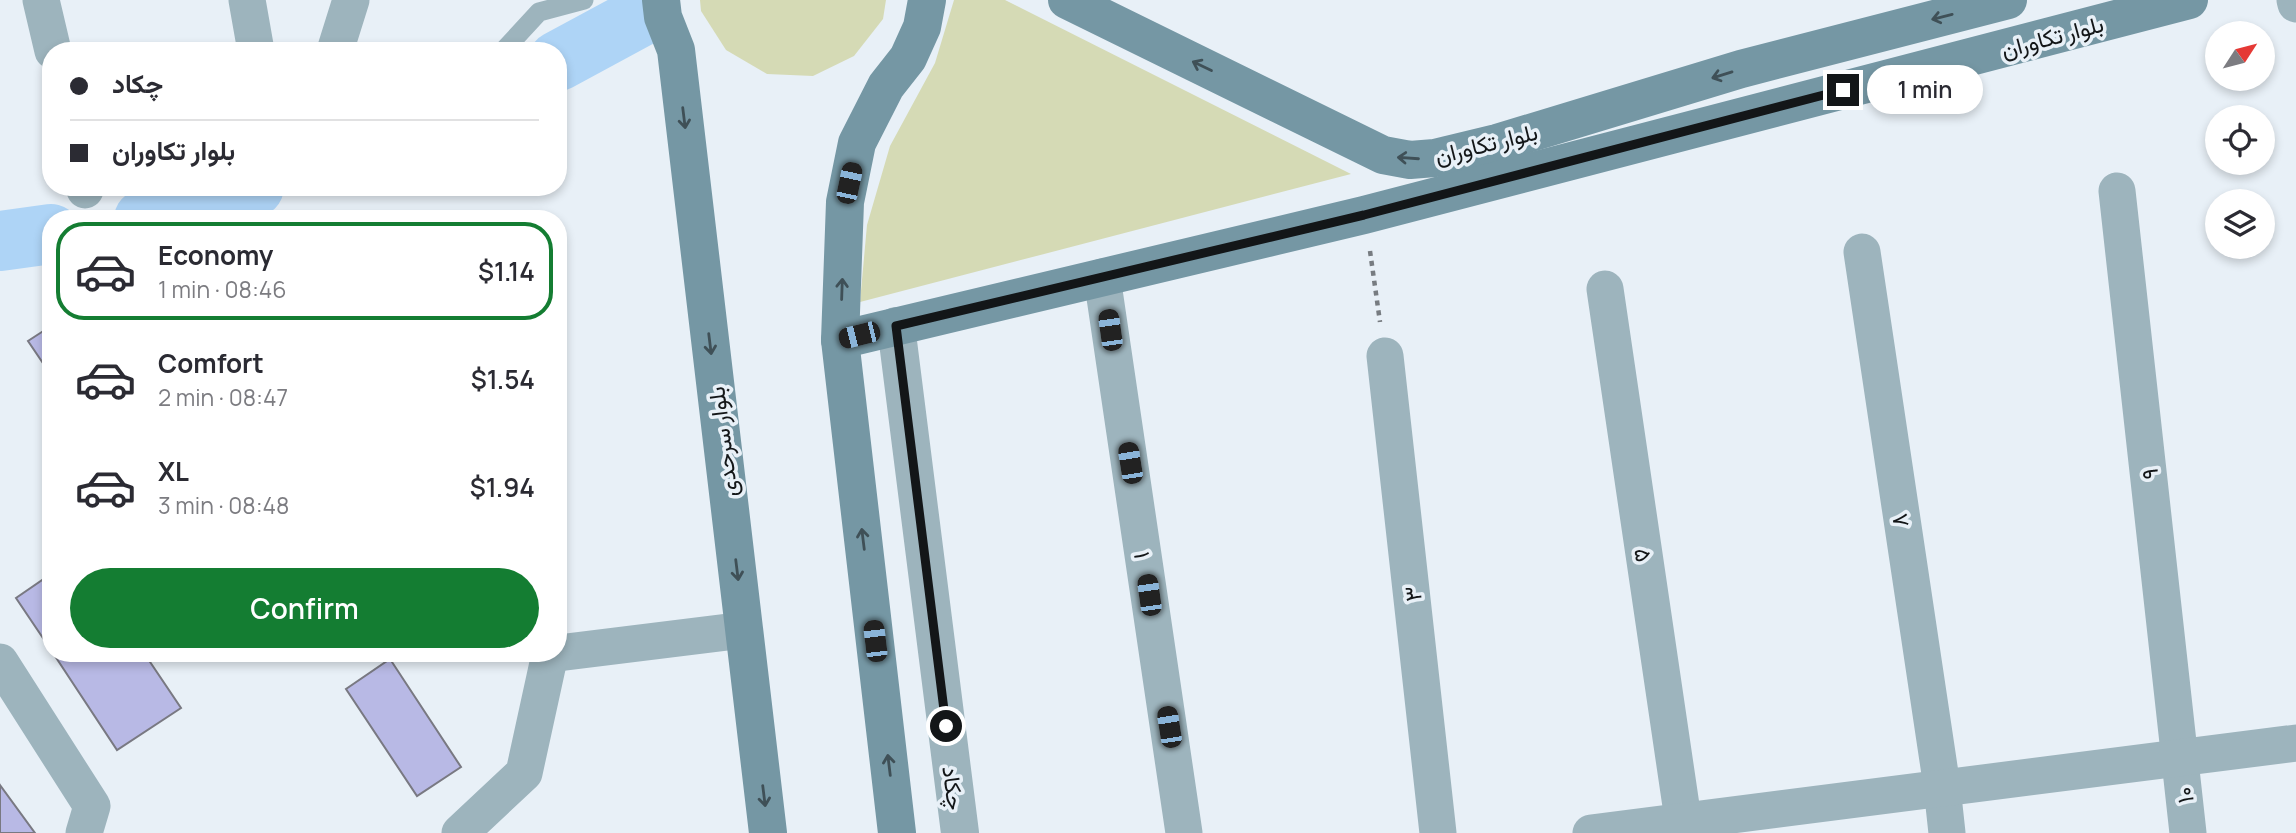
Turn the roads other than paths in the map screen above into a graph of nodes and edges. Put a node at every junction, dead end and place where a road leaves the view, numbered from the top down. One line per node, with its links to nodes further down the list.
1 (41, 0): 10 (street)
2 (247, 0): 11 (street)
3 (351, 0): 12 (street)
4 (584, 0): 13 (lane)
5 (661, 0): 21 (main road, بلوار سرحدی, one-way to 21)
6 (927, 0): 19 (main road, one-way to 6)
7 (1067, 0): 8 (main road, بلوار تکاوران, one-way to 7)
8 (2008, 0)
9 (2189, 0): 16 (main road, بلوار تکاوران)
10 (51, 42)
11 (254, 42)
12 (338, 42)
13 (512, 42)
14 (2117, 191): 26 (street, ۹)
15 (1862, 252): 27 (street, ۷)
16 (1102, 277): 18 (main road, بلوار تکاوران); 34 (street, ۱)
17 (1605, 289): 28 (street, ۵)
18 (896, 326): 19 (main road, بلوار تکاوران); 33 (street, چکاد)
19 (840, 340): 32 (main road, one-way to 19)
20 (1385, 356): 35 (street, ۳)
21 (744, 631): 22 (street); 31 (main road, بلوار سرحدی, one-way to 31)
22 (567, 652)
23 (0, 662): 29 (street)
24 (548, 662): 30 (street)
25 (2296, 743): 26 (street)
26 (2180, 758): 27 (street); 38 (street, ۱۰)
27 (1942, 788): 28 (street); 37 (street, ۷)
28 (1684, 827): 36 (street)
29 (84, 833)
30 (460, 833)
31 (768, 833)
32 (897, 833)
33 (960, 833)
34 (1184, 833)
35 (1438, 833)
36 (1591, 833)
37 (1947, 833)
38 (2188, 833)

